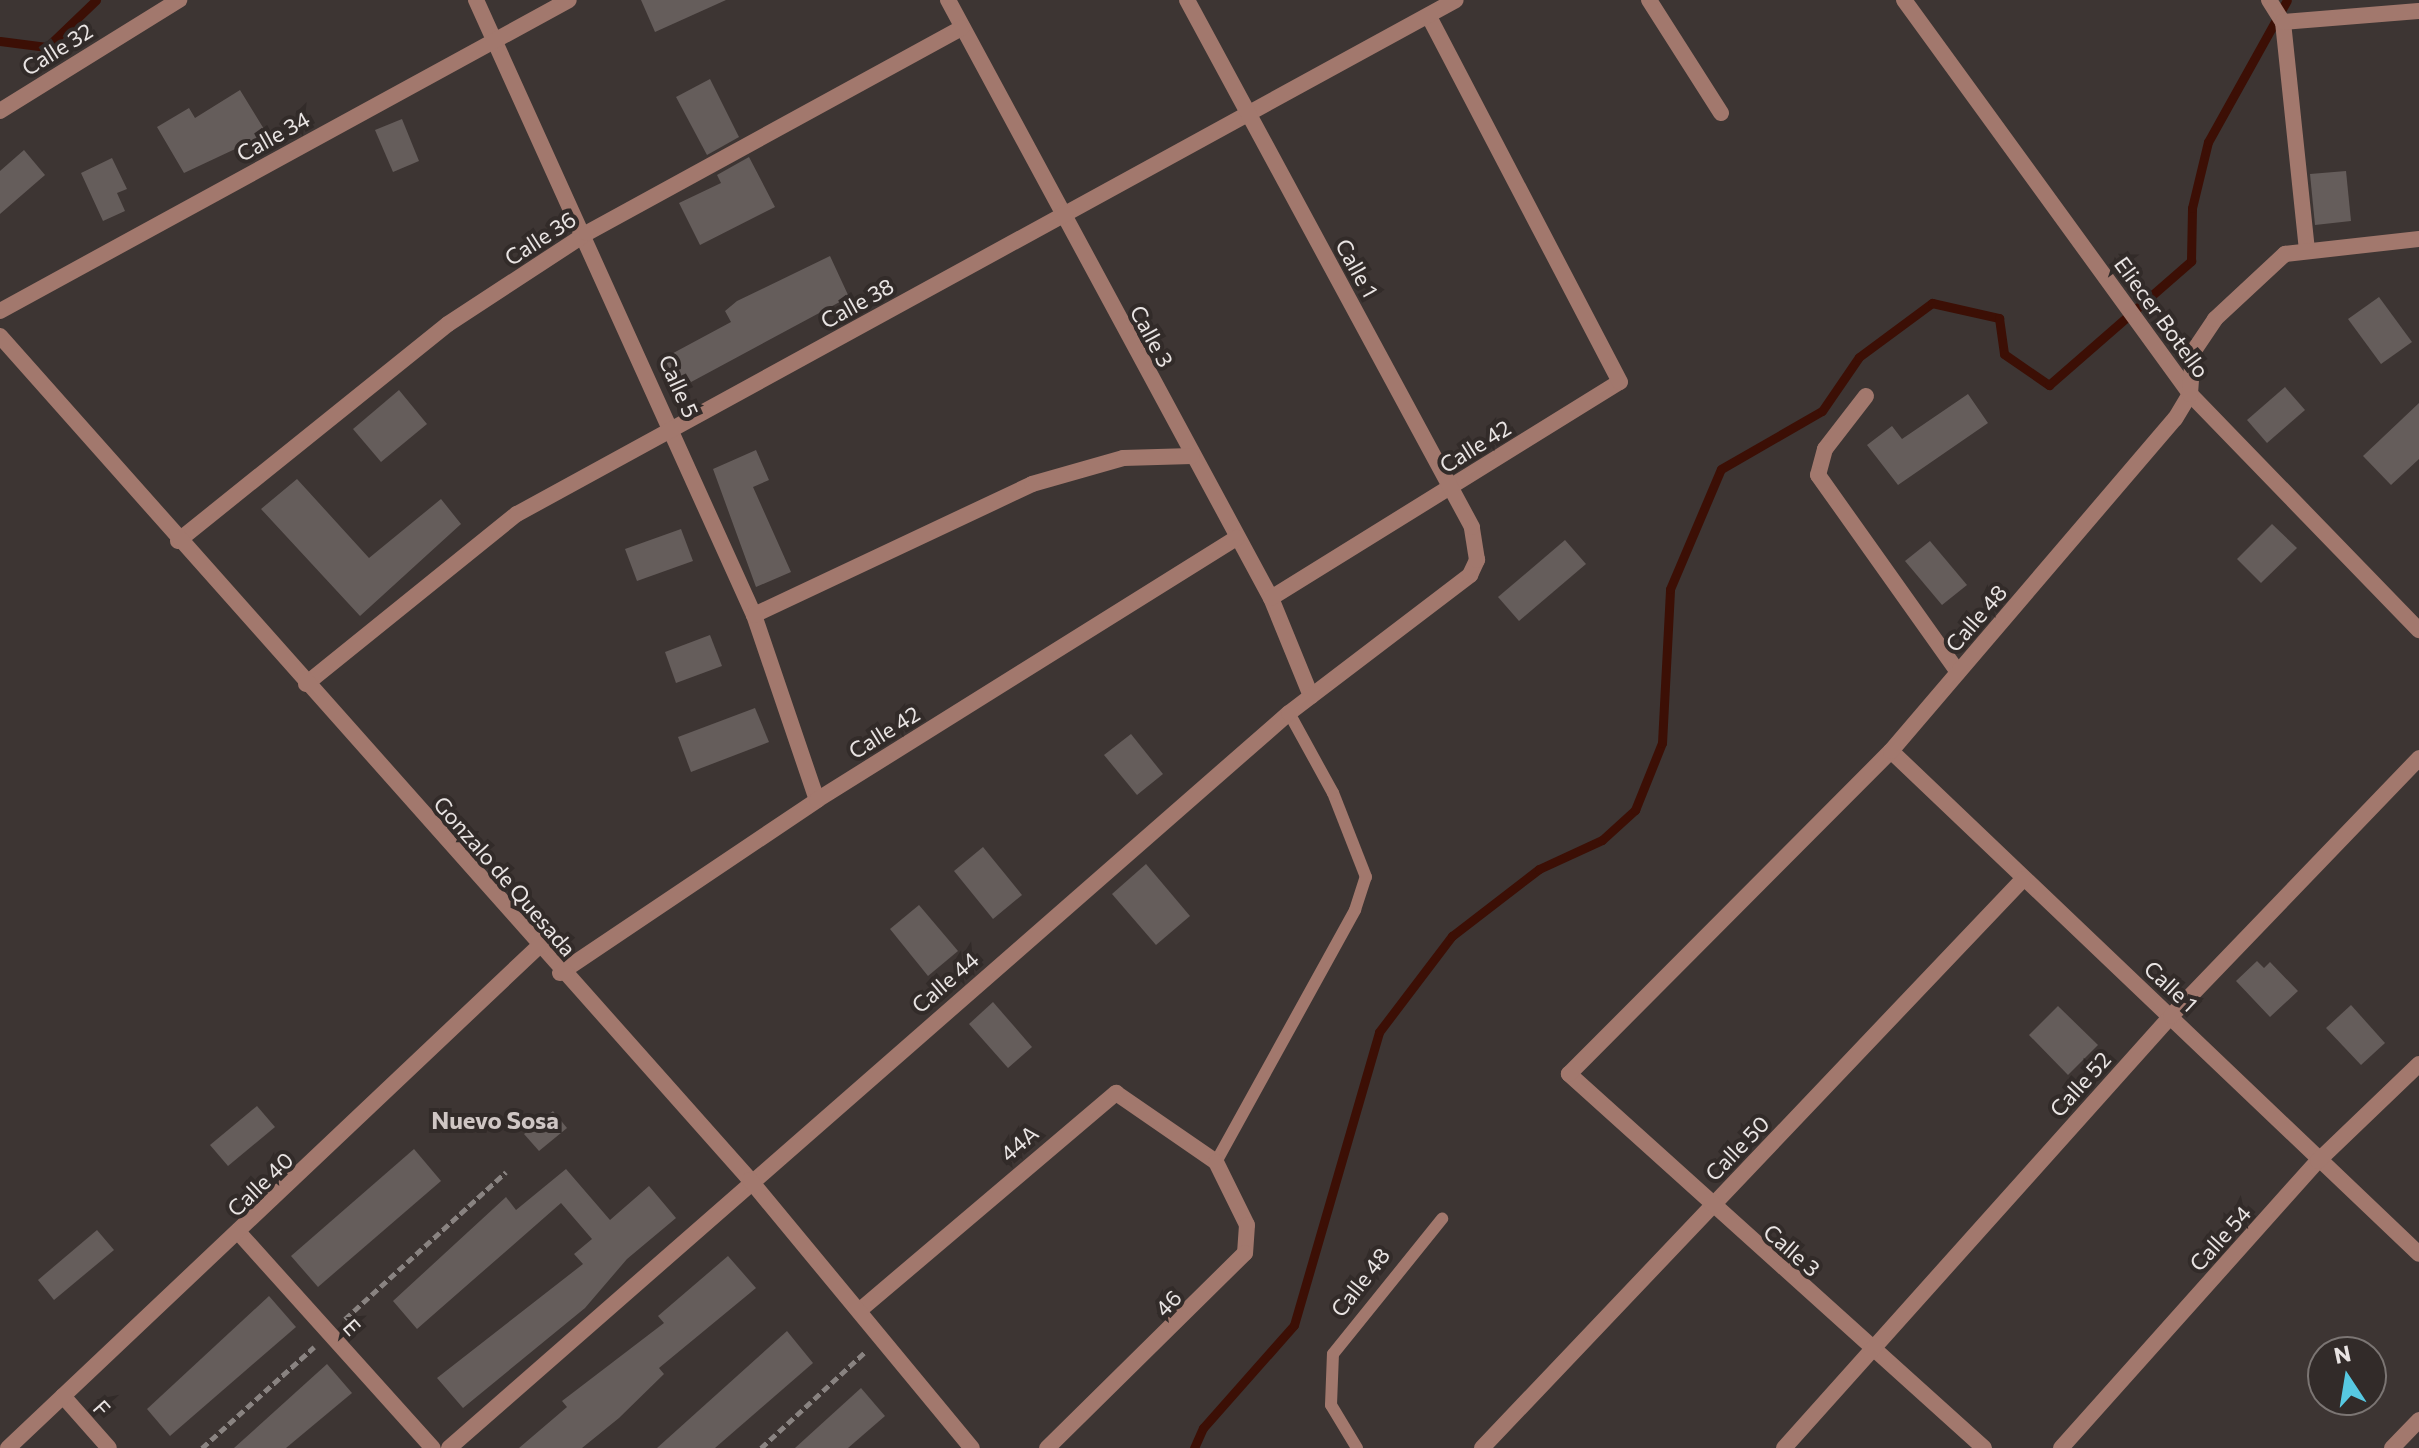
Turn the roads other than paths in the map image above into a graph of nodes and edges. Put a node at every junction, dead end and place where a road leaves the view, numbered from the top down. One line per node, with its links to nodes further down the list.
1 (179, 0): 15 (street, Calle 32)
2 (476, 0): 14 (street, Calle 5)
3 (569, 0): 14 (street, Calle 34)
4 (948, 0): 13 (street, Calle 3)
5 (1187, 0): 17 (street, Calle 1)
6 (1456, 0): 11 (street, Calle 38)
7 (1649, 0): 16 (street)
8 (1904, 0): 24 (street, Eliecer Botello)
9 (2269, 0): 12 (street)
10 (2419, 11): 12 (street)
11 (1429, 16): 17 (street, Calle 38); 28 (street, Calle 42)
12 (2283, 22): 21 (street)
13 (962, 28): 18 (street, Calle 3); 19 (street, Calle 36)
14 (494, 40): 19 (street, Calle 5); 22 (street, Calle 34)
15 (0, 111)
16 (1721, 113)
17 (1249, 116): 18 (street, Calle 38); 28 (street, Calle 1)
18 (1062, 216): 26 (street, Calle 38); 27 (street, Calle 3)
19 (587, 233): 26 (street, Calle 5); 30 (street, Calle 36)
20 (2419, 239): 21 (street)
21 (2307, 250): 24 (street)
22 (0, 311)
23 (0, 336): 30 (street, Gonzalo de Quesada)
24 (2190, 394): 34 (street, Eliecer Botello); 35 (street, Calle 48)
25 (1866, 396): 35 (street)
26 (673, 428): 33 (street, Calle 5); 36 (street, Calle 38)
27 (1192, 456): 29 (street, Calle 3); 33 (street)
28 (1451, 486): 31 (street, Calle 1); 32 (street, Calle 42)
29 (1237, 538): 32 (street, Calle 3); 41 (street, Calle 42)
30 (178, 541): 36 (street, Gonzalo de Quesada)
31 (1477, 560): 37 (street, Calle 44)
32 (1271, 598): 37 (street, Calle 3)
33 (754, 615): 41 (street, Calle 5)
34 (2419, 630)
35 (1958, 672): 39 (street, Calle 48)
36 (306, 684): 43 (street, Gonzalo de Quesada)
37 (1311, 696): 38 (street, Calle 44)
38 (1289, 713): 49 (lane); 50 (street, Calle 44)
39 (1891, 751): 42 (street, Calle 1); 47 (street, Calle 48)
40 (2419, 758): 45 (street, Calle 52)
41 (817, 800): 44 (street, Calle 42)
42 (2023, 879): 45 (street, Calle 1); 51 (street, Calle 50)
43 (538, 947): 44 (street, Gonzalo de Quesada); 53 (street, Calle 40)
44 (560, 973): 50 (street, Gonzalo de Quesada)
45 (2171, 1016): 48 (street, Calle 1); 56 (street, Calle 52)
46 (2419, 1064): 48 (street, Calle 54)
47 (1572, 1083): 51 (street, Calle 3)
48 (2318, 1161): 54 (street, Calle 1); 69 (street, Calle 54)
49 (1216, 1162): 55 (street, 44A); 64 (street, 46)
50 (750, 1180): 55 (street, Gonzalo de Quesada); 62 (street, Calle 44)
51 (1710, 1208): 56 (street, Calle 3); 66 (street, Calle 50)
52 (1442, 1219): 65 (lane, Calle 48)
53 (240, 1234): 57 (street, Calle 40); 61 (street, E)
54 (2419, 1254)
55 (860, 1310): 63 (street, Gonzalo de Quesada)
56 (1871, 1349): 67 (street, Calle 52); 68 (street, Calle 3)
57 (63, 1396): 59 (street, Calle 40); 60 (street, F)
58 (2419, 1420): 70 (street)
59 (8, 1448)
60 (109, 1448)
61 (433, 1448)
62 (449, 1448)
63 (972, 1448)
64 (1047, 1448)
65 (1357, 1448)
66 (1482, 1448)
67 (1784, 1448)
68 (1984, 1448)
69 (2061, 1448)
70 (2392, 1448)

